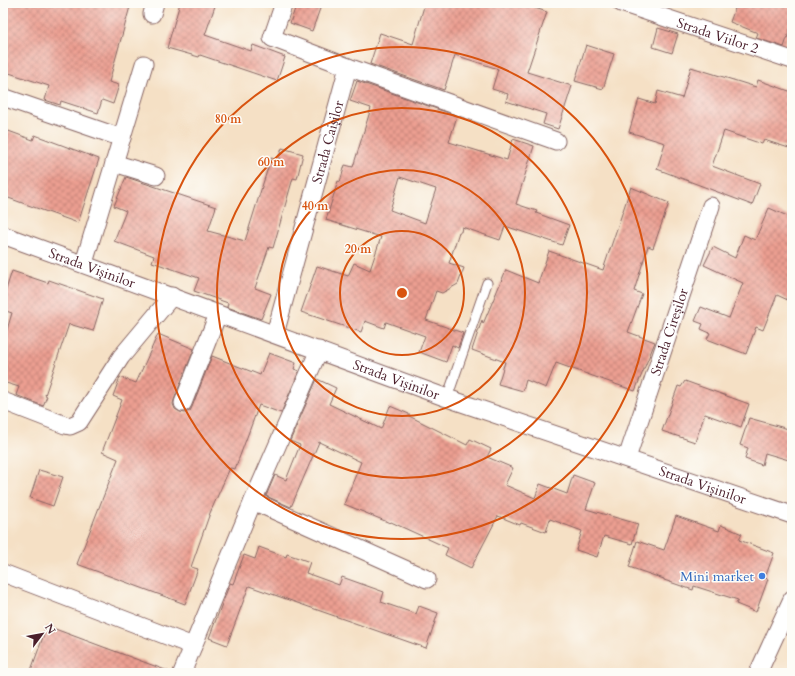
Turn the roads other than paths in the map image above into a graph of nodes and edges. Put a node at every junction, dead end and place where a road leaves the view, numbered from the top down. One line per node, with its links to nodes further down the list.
1 (284, 3): 5 (street)
2 (621, 3): 3 (street, Strada Viilor 2)
3 (792, 60)
4 (144, 64): 7 (street)
5 (348, 67): 8 (street); 17 (street, Strada Caișilor)
6 (3, 97): 7 (street)
7 (122, 138): 9 (street)
8 (556, 141)
9 (114, 163): 10 (street); 13 (street)
10 (156, 176)
11 (711, 206): 22 (street, Strada Cireșilor)
12 (3, 235): 13 (street, Strada Vișinilor)
13 (84, 263): 15 (street, Strada Vișinilor)
14 (487, 283): 19 (lane)
15 (172, 296): 16 (street, Strada Vișinilor); 20 (street)
16 (218, 314): 17 (street, Strada Vișinilor); 21 (street)
17 (275, 334): 18 (street, Strada Vișinilor)
18 (319, 350): 19 (street, Strada Vișinilor); 23 (street)
19 (447, 398): 22 (street, Strada Vișinilor)
20 (3, 401)
21 (183, 403)
22 (627, 458): 24 (street, Strada Vișinilor)
23 (253, 501): 26 (street); 29 (street)
24 (792, 515)
25 (3, 573): 29 (street)
26 (427, 579)
27 (792, 599): 28 (street)
28 (787, 622): 31 (street)
29 (193, 646): 30 (street)
30 (182, 673)
31 (758, 673)

